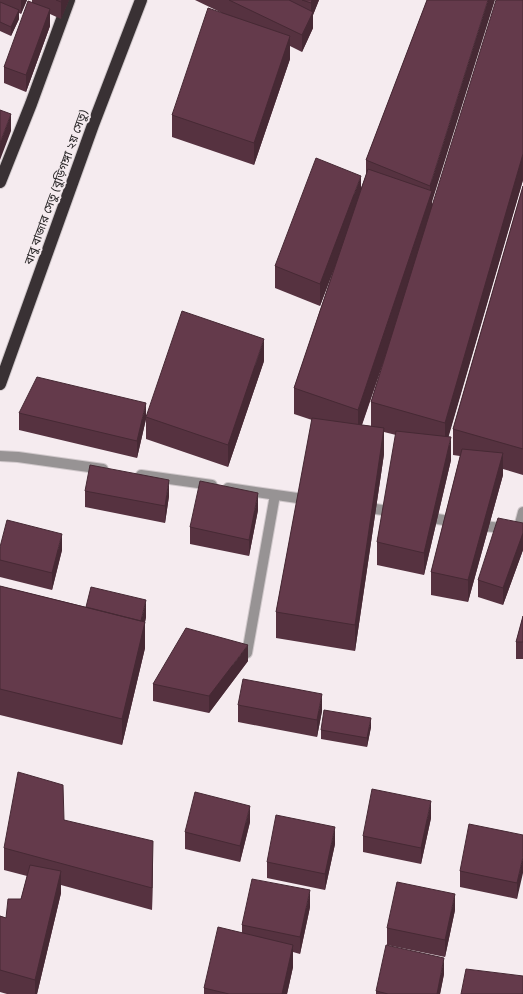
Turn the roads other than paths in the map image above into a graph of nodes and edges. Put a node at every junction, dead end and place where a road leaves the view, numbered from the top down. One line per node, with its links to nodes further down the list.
1 (69, 0): 3 (highway)
2 (141, 0): 4 (highway, বাবু বাজার সেতু (বুড়িগঙ্গা ২য় সেতু))
3 (0, 182)
4 (0, 384)
5 (0, 456): 6 (street)
6 (111, 470)
7 (134, 474): 8 (street)
8 (275, 494): 9 (street); 13 (street)
9 (322, 502)
10 (353, 506): 12 (street)
11 (523, 512): 12 (street)
12 (520, 531)
13 (247, 653)

